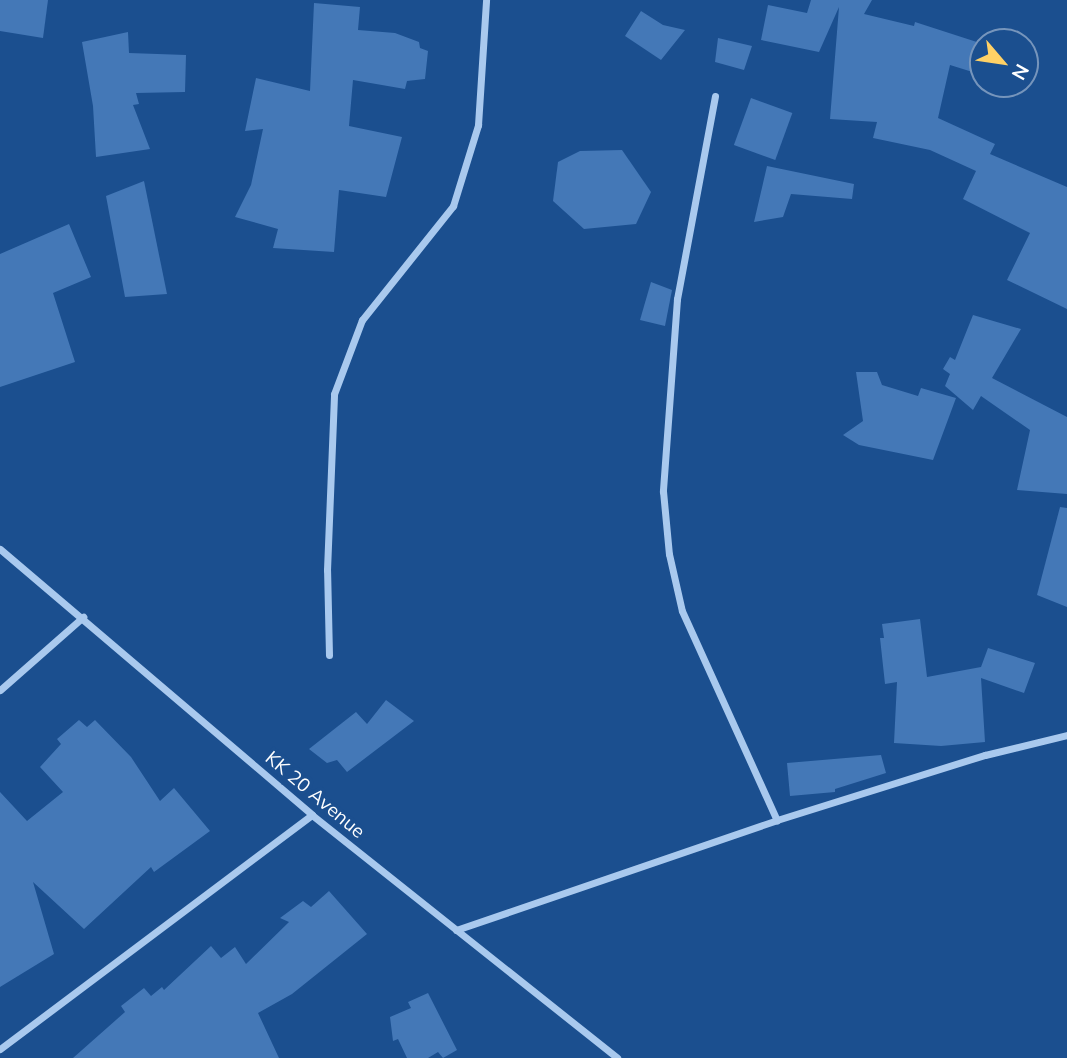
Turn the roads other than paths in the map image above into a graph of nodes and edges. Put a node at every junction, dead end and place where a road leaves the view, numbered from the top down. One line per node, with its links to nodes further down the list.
1 (486, 0): 5 (street)
2 (715, 96): 9 (street)
3 (0, 549): 4 (street, KK 20 Avenue)
4 (83, 617): 6 (street); 8 (street, KK 20 Avenue)
5 (329, 655)
6 (0, 690)
7 (1067, 734): 9 (street)
8 (312, 815): 10 (street, KK 20 Avenue); 11 (street)
9 (776, 820): 10 (street)
10 (456, 930): 12 (street, KK 20 Avenue)
11 (0, 1049)
12 (617, 1058)

